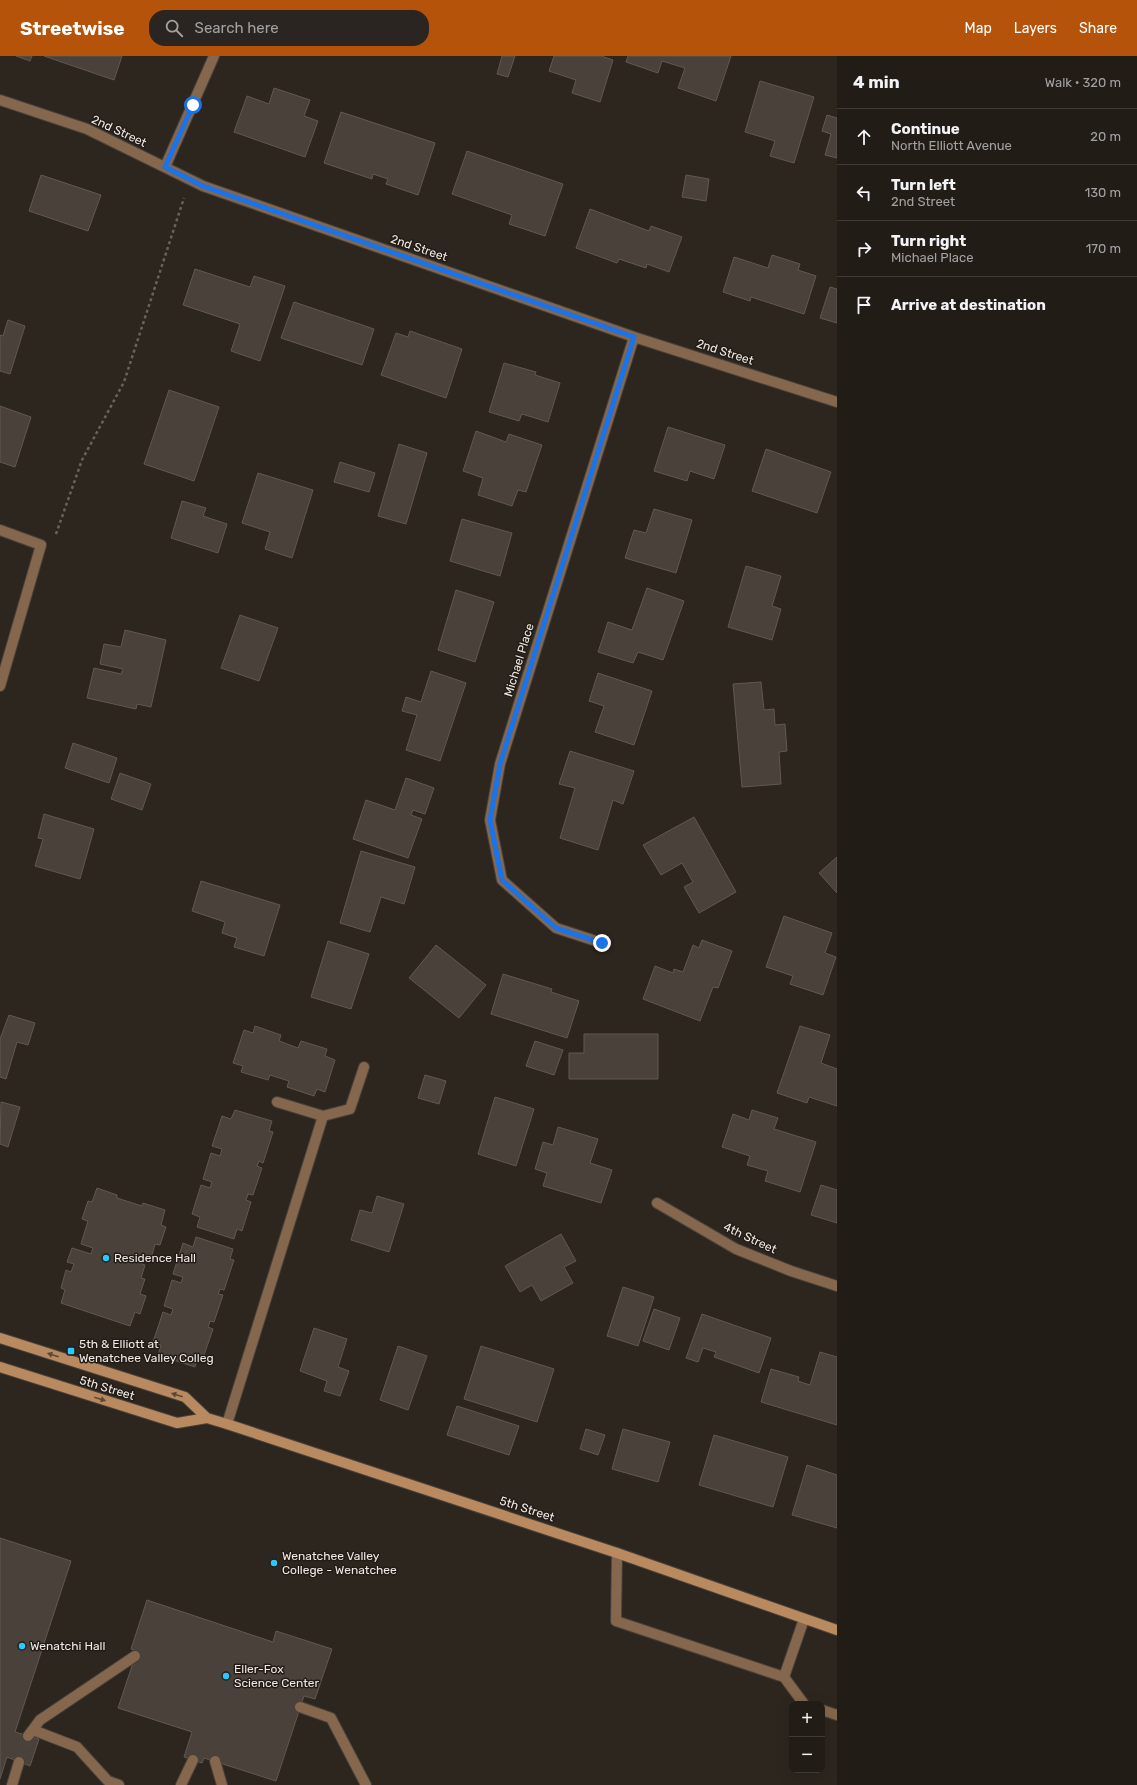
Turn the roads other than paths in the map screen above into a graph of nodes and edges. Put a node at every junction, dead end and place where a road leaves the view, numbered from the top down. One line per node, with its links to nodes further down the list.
1 (214, 56): 3 (street)
2 (0, 100): 3 (street, 2nd Street)
3 (165, 167): 4 (street, 2nd Street)
4 (634, 337): 5 (street, 2nd Street); 8 (street, Michael Place)
5 (837, 402)
6 (0, 530): 7 (street)
7 (0, 686)
8 (602, 943)
9 (364, 1067): 11 (street)
10 (278, 1102): 11 (street)
11 (324, 1116): 17 (street)
12 (657, 1203): 13 (street, 4th Street)
13 (837, 1286)
14 (0, 1338): 16 (main road, 5th Street, one-way to 14)
15 (0, 1367): 16 (main road, 5th Street, one-way to 16)
16 (206, 1418): 17 (main road, 5th Street)
17 (227, 1424): 18 (main road, 5th Street)
18 (617, 1553): 19 (main road, 5th Street); 22 (street)
19 (804, 1619): 20 (main road, 5th Street); 22 (street)
20 (837, 1630)
21 (135, 1656): 31 (street)
22 (784, 1677): 23 (street)
23 (802, 1701)
24 (300, 1707): 34 (street)
25 (825, 1711): 26 (street)
26 (837, 1715)
27 (193, 1760): 32 (street)
28 (215, 1761): 33 (street)
29 (19, 1762): 30 (street)
30 (12, 1785)
31 (119, 1785)
32 (181, 1785)
33 (222, 1785)
34 (366, 1785)

